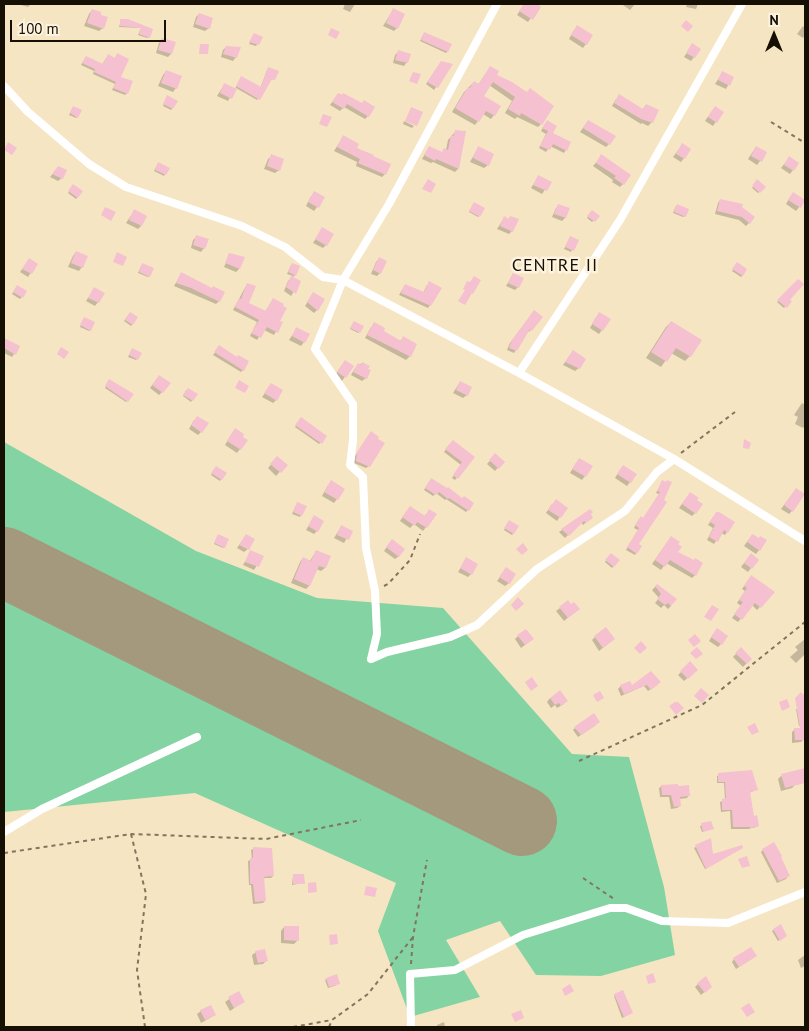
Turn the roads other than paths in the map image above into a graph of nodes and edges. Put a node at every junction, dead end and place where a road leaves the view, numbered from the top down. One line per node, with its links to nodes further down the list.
1 (497, 4): 4 (street)
2 (742, 4): 5 (street)
3 (4, 86): 4 (street)
4 (342, 280): 5 (street); 6 (street)
5 (519, 374): 6 (street)
6 (674, 459): 7 (street)
7 (805, 541)
8 (197, 737): 9 (street)
9 (4, 832)
10 (805, 892): 11 (street)
11 (411, 1027)

